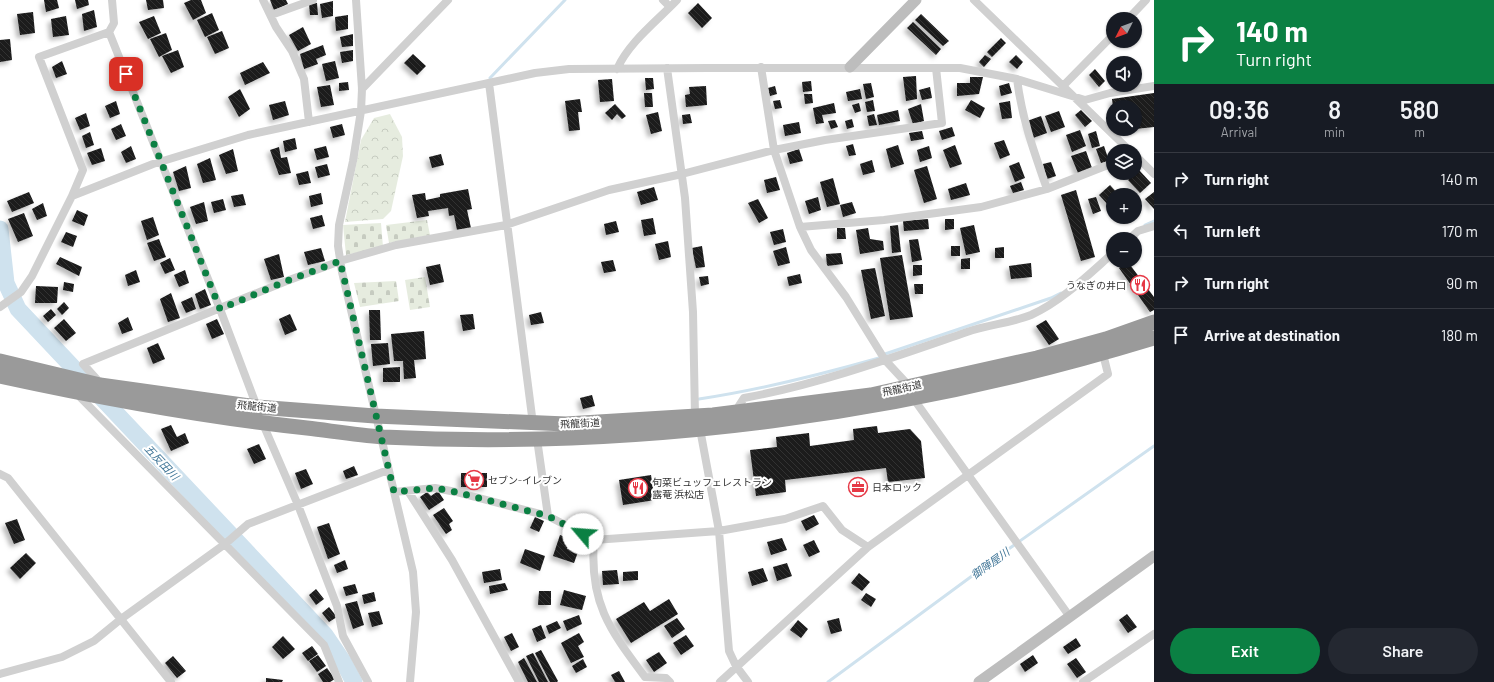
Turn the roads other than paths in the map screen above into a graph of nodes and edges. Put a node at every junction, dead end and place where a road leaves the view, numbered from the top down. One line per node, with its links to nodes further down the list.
1 (112, 0): 14 (street)
2 (263, 0): 13 (street)
3 (313, 0): 13 (street)
4 (356, 0): 25 (street)
5 (448, 0): 25 (street)
6 (663, 0): 11 (street)
7 (677, 0): 11 (street)
8 (916, 0): 17 (street)
9 (974, 0): 23 (street)
10 (1146, 0): 12 (street)
11 (670, 7): 20 (street)
12 (1135, 12)
13 (271, 15): 28 (street)
14 (109, 32): 31 (street); 37 (street)
15 (1106, 42): 23 (street)
16 (761, 67): 17 (street); 18 (street); 30 (street)
17 (850, 67): 19 (street)
18 (667, 68): 20 (street); 34 (street)
19 (936, 68): 21 (street); 30 (street)
20 (617, 69): 22 (street)
21 (1017, 79): 26 (street); 36 (street)
22 (489, 83): 27 (street); 38 (street)
23 (1063, 86): 26 (street)
24 (1154, 86): 26 (street)
25 (362, 89): 27 (street)
26 (1074, 96): 29 (street)
27 (361, 111): 28 (street); 43 (street)
28 (309, 122): 31 (street)
29 (1123, 144)
30 (774, 150): 34 (street); 40 (street)
31 (162, 162): 37 (street); 45 (street)
32 (1142, 162): 35 (street)
33 (1106, 166): 36 (street)
34 (682, 174): 38 (street); 58 (street)
35 (1154, 174)
36 (1047, 189): 40 (street)
37 (72, 196): 44 (street)
38 (506, 225): 43 (street); 60 (street)
39 (1154, 226): 41 (street)
40 (800, 227): 49 (street)
41 (1137, 232)
42 (1106, 259): 49 (street)
43 (340, 261): 45 (street); 57 (street)
44 (2, 306)
45 (220, 309): 52 (street); 55 (street)
46 (1154, 322): 53 (highway, 飛龍街道)
47 (1154, 338): 48 (highway, 飛龍街道)
48 (1103, 354): 53 (highway, 飛龍街道); 65 (street)
49 (885, 360): 53 (street); 56 (street)
50 (0, 361): 52 (highway, 飛龍街道)
51 (0, 376): 54 (highway, 飛龍街道)
52 (101, 385): 55 (highway, 飛龍街道)
53 (912, 392): 56 (highway, 飛龍街道); 58 (highway, 飛龍街道); 65 (street)
54 (78, 393): 59 (highway, 飛龍街道); 72 (street)
55 (257, 407): 57 (highway, 飛龍街道)
56 (735, 413): 58 (highway, 飛龍街道)
57 (375, 416): 60 (highway, 飛龍街道); 61 (street)
58 (697, 422): 60 (highway, 飛龍街道); 62 (highway, 飛龍街道); 70 (street)
59 (263, 424): 61 (highway, 飛龍街道); 68 (street)
60 (533, 424)
61 (381, 436): 62 (highway, 飛龍街道); 63 (street)
62 (537, 439): 69 (street)
63 (388, 470): 67 (street); 68 (street)
64 (0, 474): 76 (street)
65 (968, 474): 73 (street); 75 (street)
66 (408, 490): 67 (street); 69 (street); 84 (street)
67 (394, 492): 83 (street)
68 (298, 505): 72 (street); 82 (street)
69 (548, 516): 71 (street)
70 (719, 531): 71 (street); 73 (street); 78 (street)
71 (594, 540): 85 (street)
72 (226, 543): 76 (street); 81 (street)
73 (868, 547): 78 (street)
74 (1154, 556): 75 (street)
75 (1070, 617): 88 (street)
76 (121, 619): 79 (street); 80 (street)
77 (1154, 634): 89 (street)
78 (736, 666): 86 (street); 87 (street)
79 (0, 674)
80 (171, 682)
81 (339, 682)
82 (368, 682)
83 (410, 682)
84 (519, 682)
85 (670, 682)
86 (720, 682)
87 (748, 682)
88 (979, 682)
89 (1083, 682)

